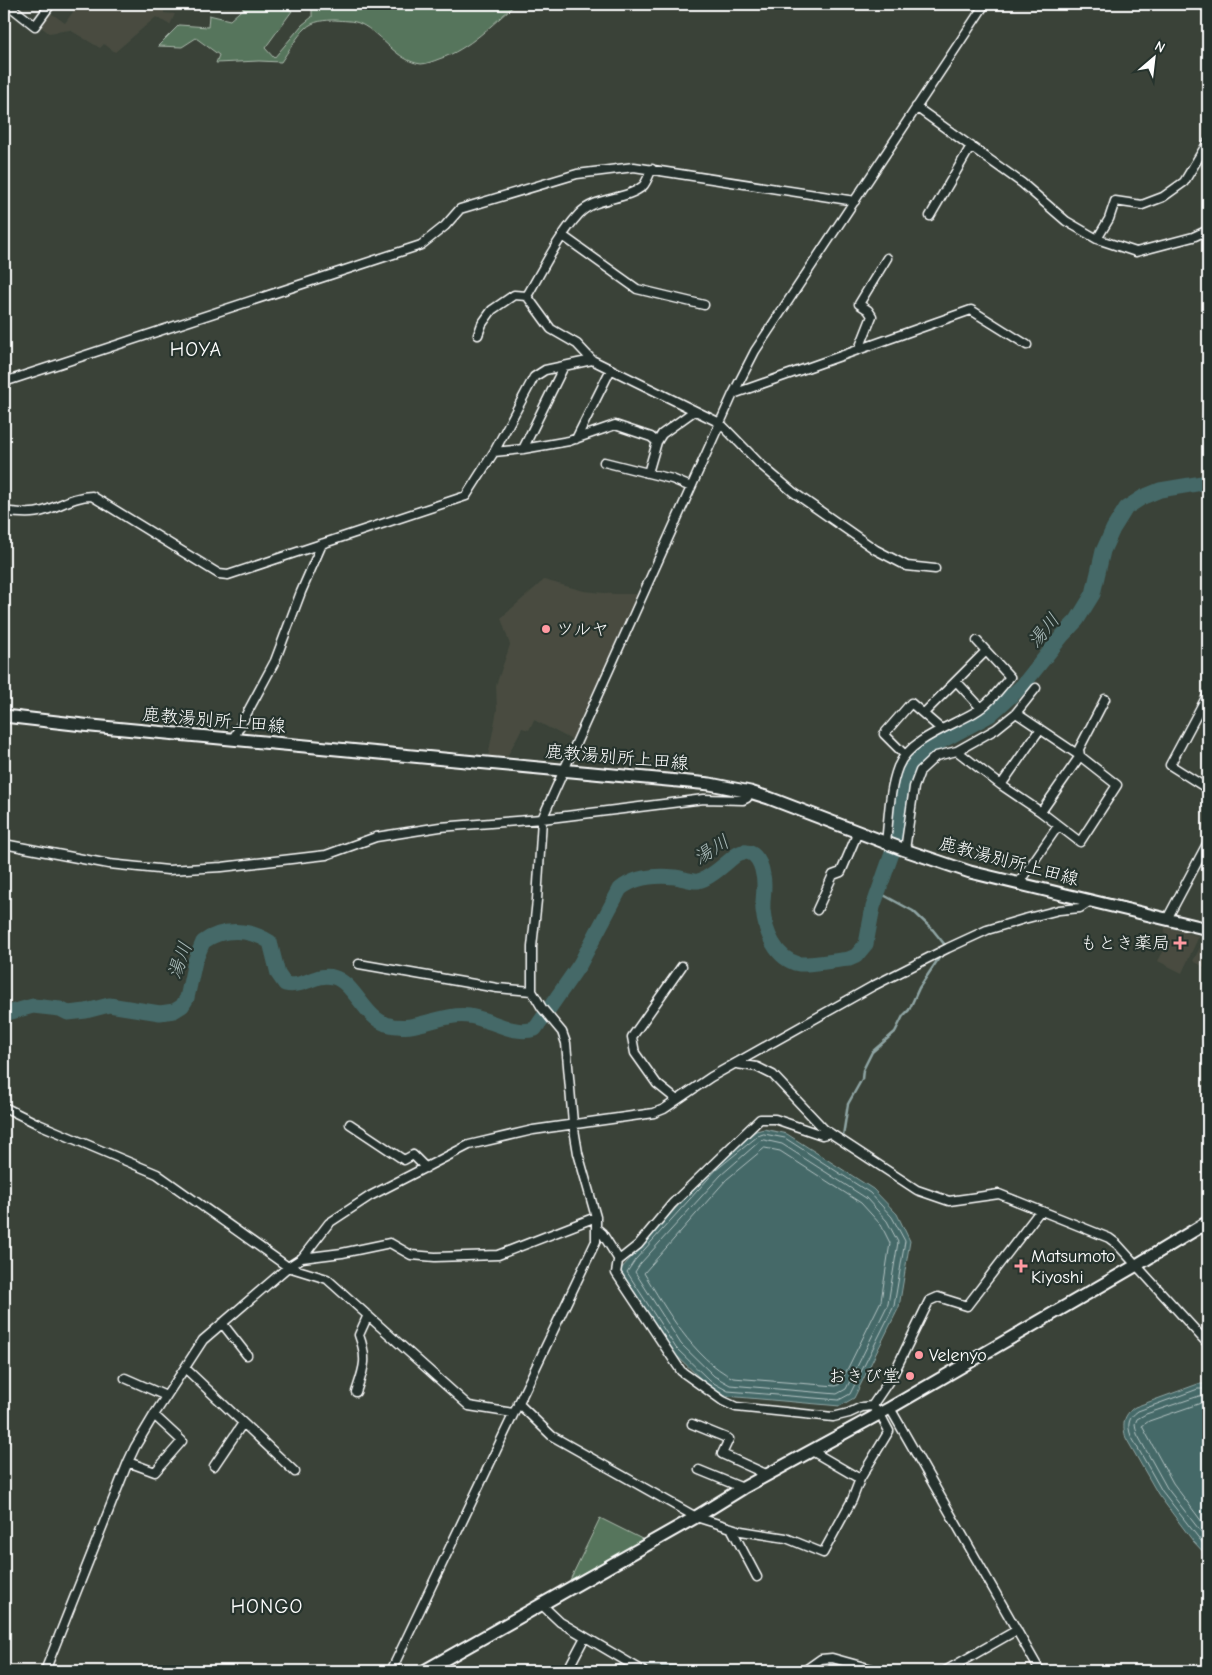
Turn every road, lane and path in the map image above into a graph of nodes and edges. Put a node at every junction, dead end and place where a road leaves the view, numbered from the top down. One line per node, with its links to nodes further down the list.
1 (7, 4): 2 (street)
2 (51, 4)
3 (976, 4): 5 (street)
4 (985, 4): 5 (street)
5 (979, 12): 6 (street)
6 (916, 108): 8 (street); 10 (street)
7 (1208, 142): 14 (street)
8 (971, 146): 11 (street); 14 (street)
9 (652, 169): 10 (street); 13 (street); 24 (street)
10 (855, 201): 25 (street)
11 (930, 216)
12 (1208, 230): 14 (street)
13 (563, 236): 16 (street); 17 (street)
14 (1097, 239)
15 (887, 258): 20 (street)
16 (528, 296): 18 (street); 21 (street)
17 (704, 305)
18 (478, 335)
19 (1027, 345): 20 (street)
20 (859, 349): 25 (street)
21 (592, 360): 22 (street); 23 (street)
22 (564, 366): 30 (street); 31 (street)
23 (612, 369): 26 (street); 28 (street)
24 (4, 382)
25 (733, 394): 27 (street)
26 (694, 411): 27 (street); 29 (street)
27 (720, 423): 34 (street); 37 (street)
28 (576, 438): 29 (street); 30 (street)
29 (657, 442): 33 (street)
30 (523, 449): 31 (street)
31 (494, 452): 36 (street)
32 (604, 462): 33 (street)
33 (648, 473): 34 (street)
34 (691, 487): 54 (street)
35 (4, 511): 36 (street)
36 (322, 544): 50 (street)
37 (935, 569)
38 (977, 640): 39 (street)
39 (986, 651): 40 (street); 44 (street)
40 (956, 681): 44 (street); 45 (street)
41 (1036, 688): 46 (street)
42 (1208, 694): 56 (street)
43 (1106, 699): 53 (street)
44 (981, 708): 48 (street)
45 (924, 713): 48 (street); 52 (street)
46 (1016, 714): 49 (street); 51 (street)
47 (4, 716): 50 (main road, 鹿教湯別所上田線)
48 (941, 729): 52 (street)
49 (1040, 730): 53 (street); 55 (street)
50 (232, 739): 54 (main road, 鹿教湯別所上田線)
51 (957, 751): 55 (street); 65 (street)
52 (905, 754): 63 (street)
53 (1080, 756): 58 (street); 60 (street)
54 (564, 770): 57 (main road, 鹿教湯別所上田線); 59 (street)
55 (1001, 785): 58 (street)
56 (1208, 789)
57 (750, 792): 59 (street); 61 (main road, 鹿教湯別所上田線)
58 (1041, 812): 60 (street)
59 (542, 819): 64 (street); 73 (street)
60 (1058, 826): 66 (street)
61 (858, 832): 63 (main road, 鹿教湯別所上田線); 68 (street)
62 (1208, 842): 69 (street)
63 (887, 843): 65 (main road, 鹿教湯別所上田線)
64 (4, 844)
65 (903, 850): 66 (main road, 鹿教湯別所上田線)
66 (1018, 884): 67 (main road, 鹿教湯別所上田線)
67 (1092, 900): 69 (main road, 鹿教湯別所上田線); 74 (street)
68 (817, 910)
69 (1167, 919): 70 (main road, 鹿教湯別所上田線)
70 (1208, 929)
71 (359, 964): 73 (street)
72 (682, 966): 75 (street)
73 (532, 991): 77 (street)
74 (737, 1064): 75 (street); 79 (street)
75 (677, 1100): 77 (street)
76 (4, 1107): 88 (street)
77 (572, 1123): 80 (street); 82 (street)
78 (350, 1124): 80 (street)
79 (830, 1133): 81 (street); 86 (street)
80 (426, 1168): 85 (street)
81 (1040, 1211): 87 (street); 98 (street)
82 (596, 1216): 84 (street); 85 (street)
83 (1207, 1221): 87 (main road)
84 (596, 1228): 86 (street); 97 (street)
85 (302, 1258): 88 (street)
86 (619, 1260): 98 (street)
87 (1136, 1266): 91 (street); 98 (main road)
88 (288, 1267): 89 (street); 90 (street)
89 (368, 1315): 95 (street); 99 (street)
90 (222, 1323): 92 (street); 93 (street)
91 (1208, 1344)
92 (247, 1355)
93 (185, 1368): 96 (street); 101 (street)
94 (126, 1378): 96 (street)
95 (356, 1392)
96 (166, 1396): 100 (street)
97 (518, 1404): 99 (street); 111 (street)
98 (881, 1409): 103 (main road); 109 (street); 115 (street)
99 (513, 1413): 118 (street)
100 (154, 1415): 104 (street); 104 (street)
101 (243, 1424): 105 (street); 107 (street)
102 (692, 1424): 108 (street)
103 (812, 1451): 108 (main road); 109 (street)
104 (128, 1462): 117 (street)
105 (214, 1466)
106 (699, 1470): 110 (street)
107 (294, 1472)
108 (768, 1475): 110 (main road)
109 (860, 1480): 112 (street)
110 (743, 1488): 111 (main road)
111 (696, 1517): 112 (street); 114 (main road)
112 (731, 1528): 113 (street)
113 (757, 1577)
114 (542, 1605): 116 (street); 119 (main road)
115 (1017, 1630): 124 (street); 125 (street)
116 (585, 1637): 120 (street); 121 (street)
117 (45, 1671)
118 (391, 1671)
119 (424, 1671)
120 (568, 1671)
121 (642, 1671)
122 (804, 1671): 123 (street)
123 (879, 1671)
124 (945, 1671)
125 (1040, 1671)

